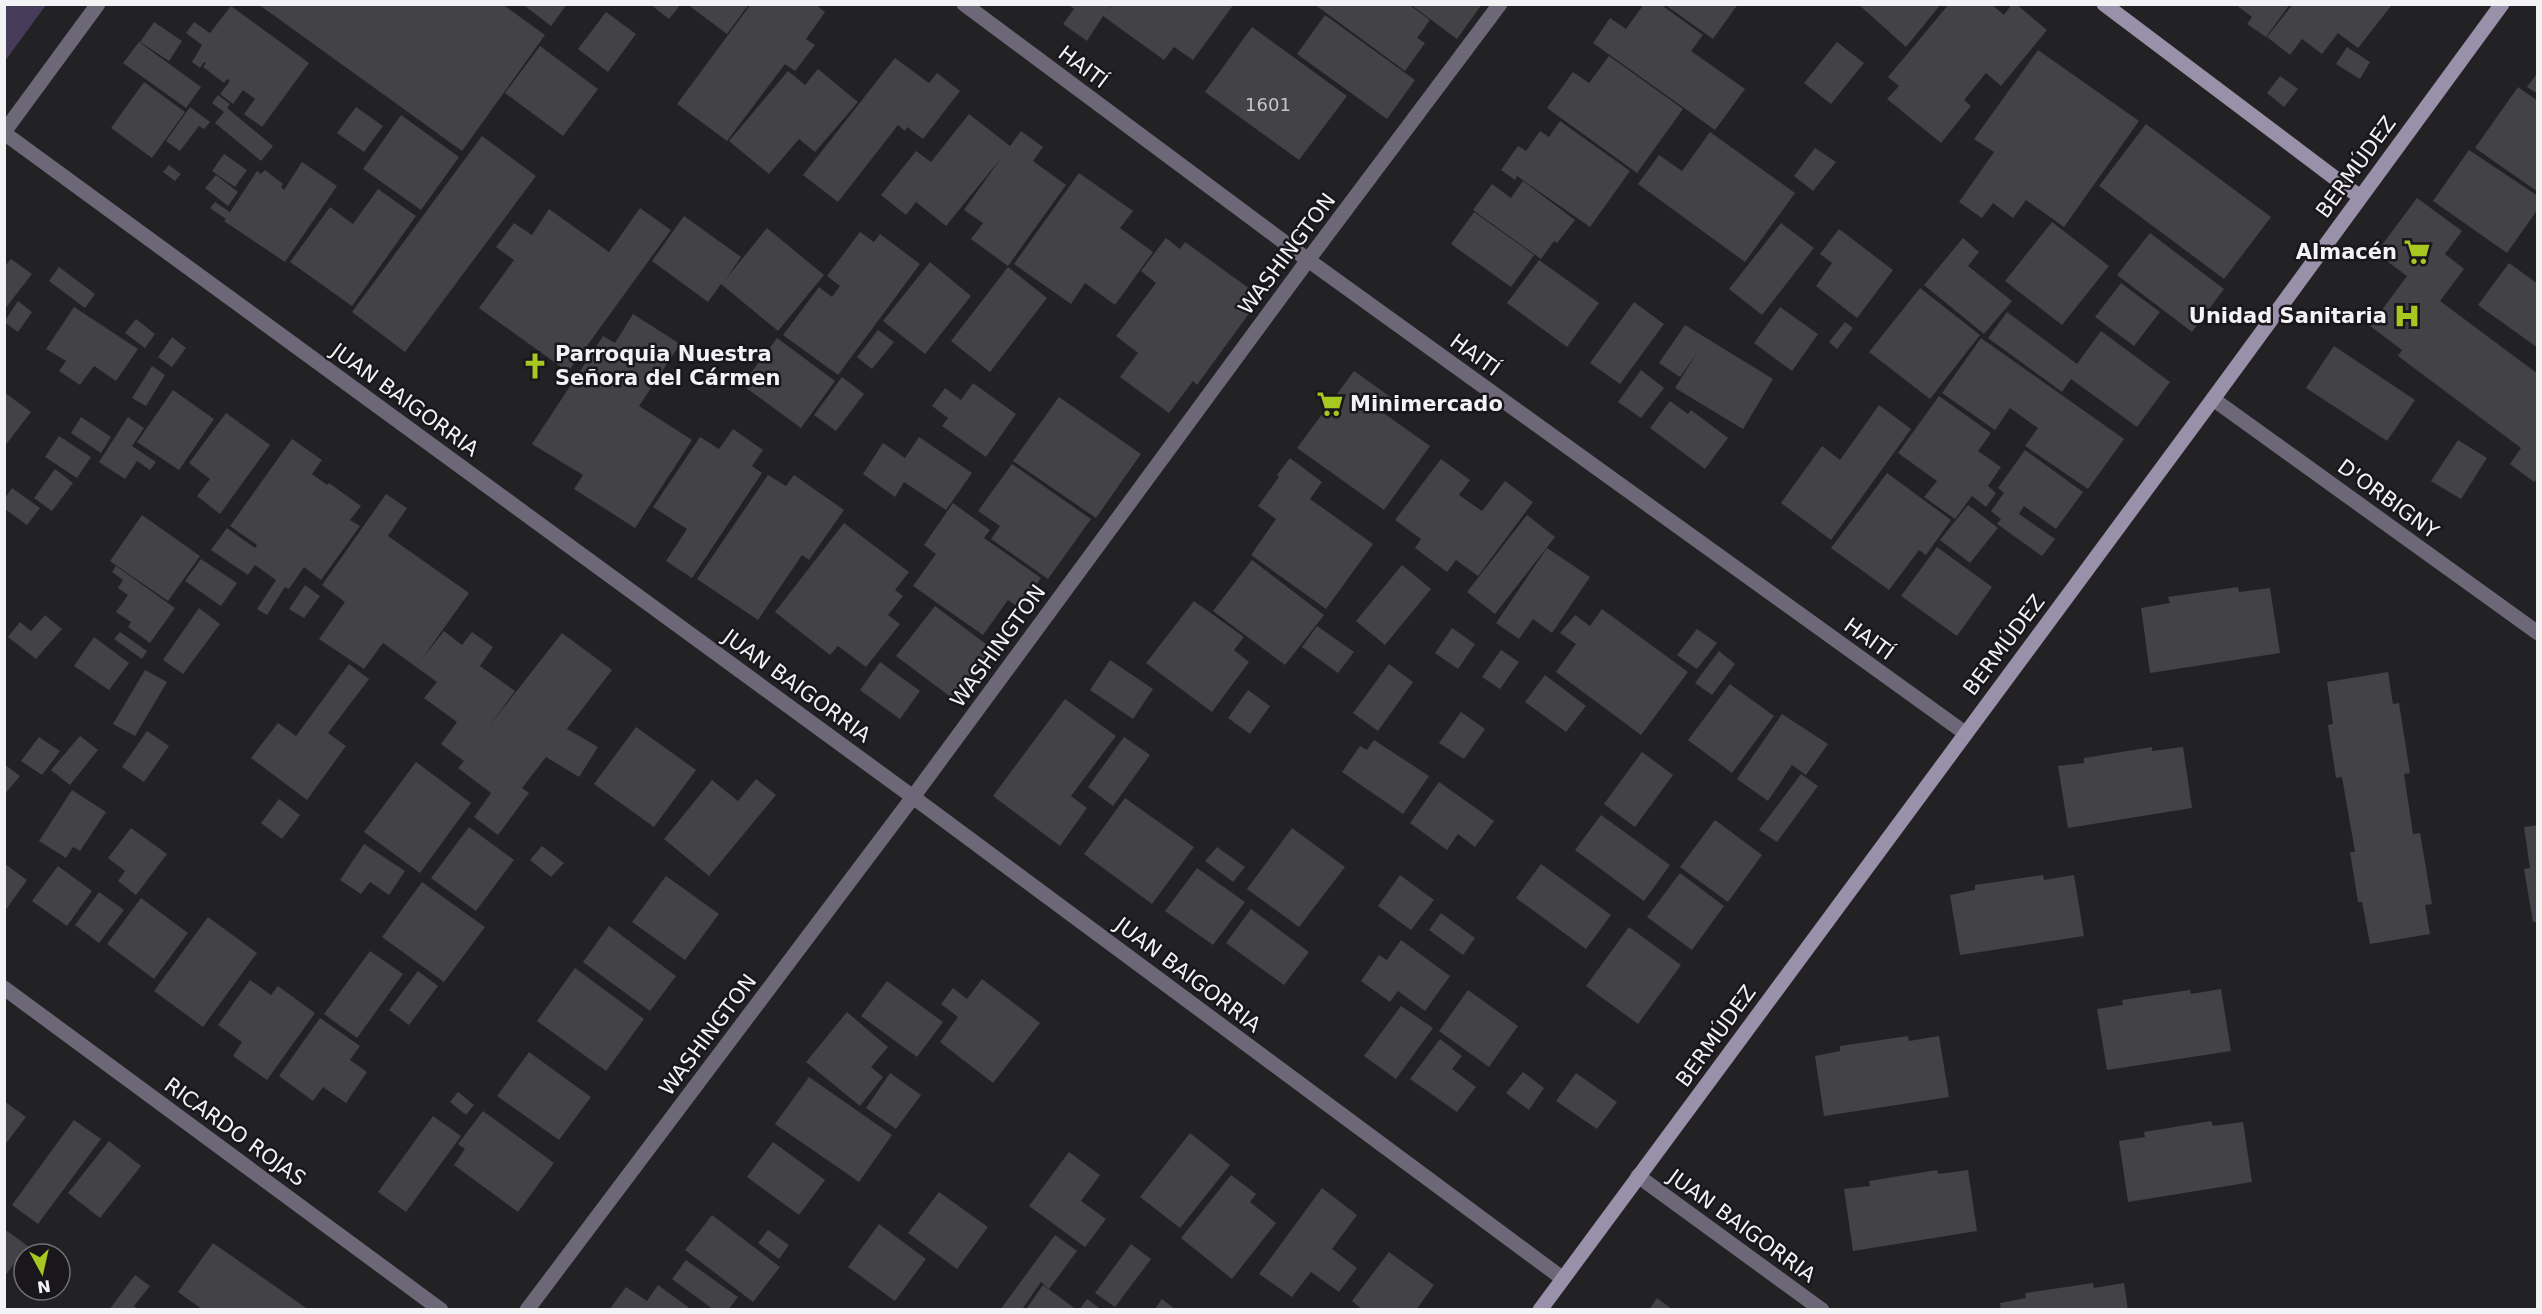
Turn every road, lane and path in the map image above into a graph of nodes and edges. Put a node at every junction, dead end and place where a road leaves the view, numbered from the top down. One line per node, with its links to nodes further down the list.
1 (98, 4): 6 (street)
2 (964, 4): 8 (street, HAITÍ)
3 (1500, 4): 8 (street, WASHINGTON)
4 (2104, 4): 7 (main road)
5 (2502, 4): 7 (main road, BERMÚDEZ)
6 (4, 132): 12 (street, JUAN BAIGORRIA)
7 (2360, 197): 9 (main road, BERMÚDEZ)
8 (1308, 260): 11 (street, HAITÍ); 12 (street, WASHINGTON)
9 (2213, 399): 10 (street, D'ORBIGNY); 11 (main road, BERMÚDEZ)
10 (2538, 633)
11 (1965, 733): 14 (main road, BERMÚDEZ)
12 (913, 797): 15 (street, JUAN BAIGORRIA); 17 (street, WASHINGTON)
13 (4, 988): 16 (street, RICARDO ROJAS)
14 (1638, 1176): 15 (main road, BERMÚDEZ); 19 (street, JUAN BAIGORRIA)
15 (1562, 1278): 18 (main road, BERMÚDEZ)
16 (441, 1310)
17 (527, 1310)
18 (1540, 1310)
19 (1822, 1310)

